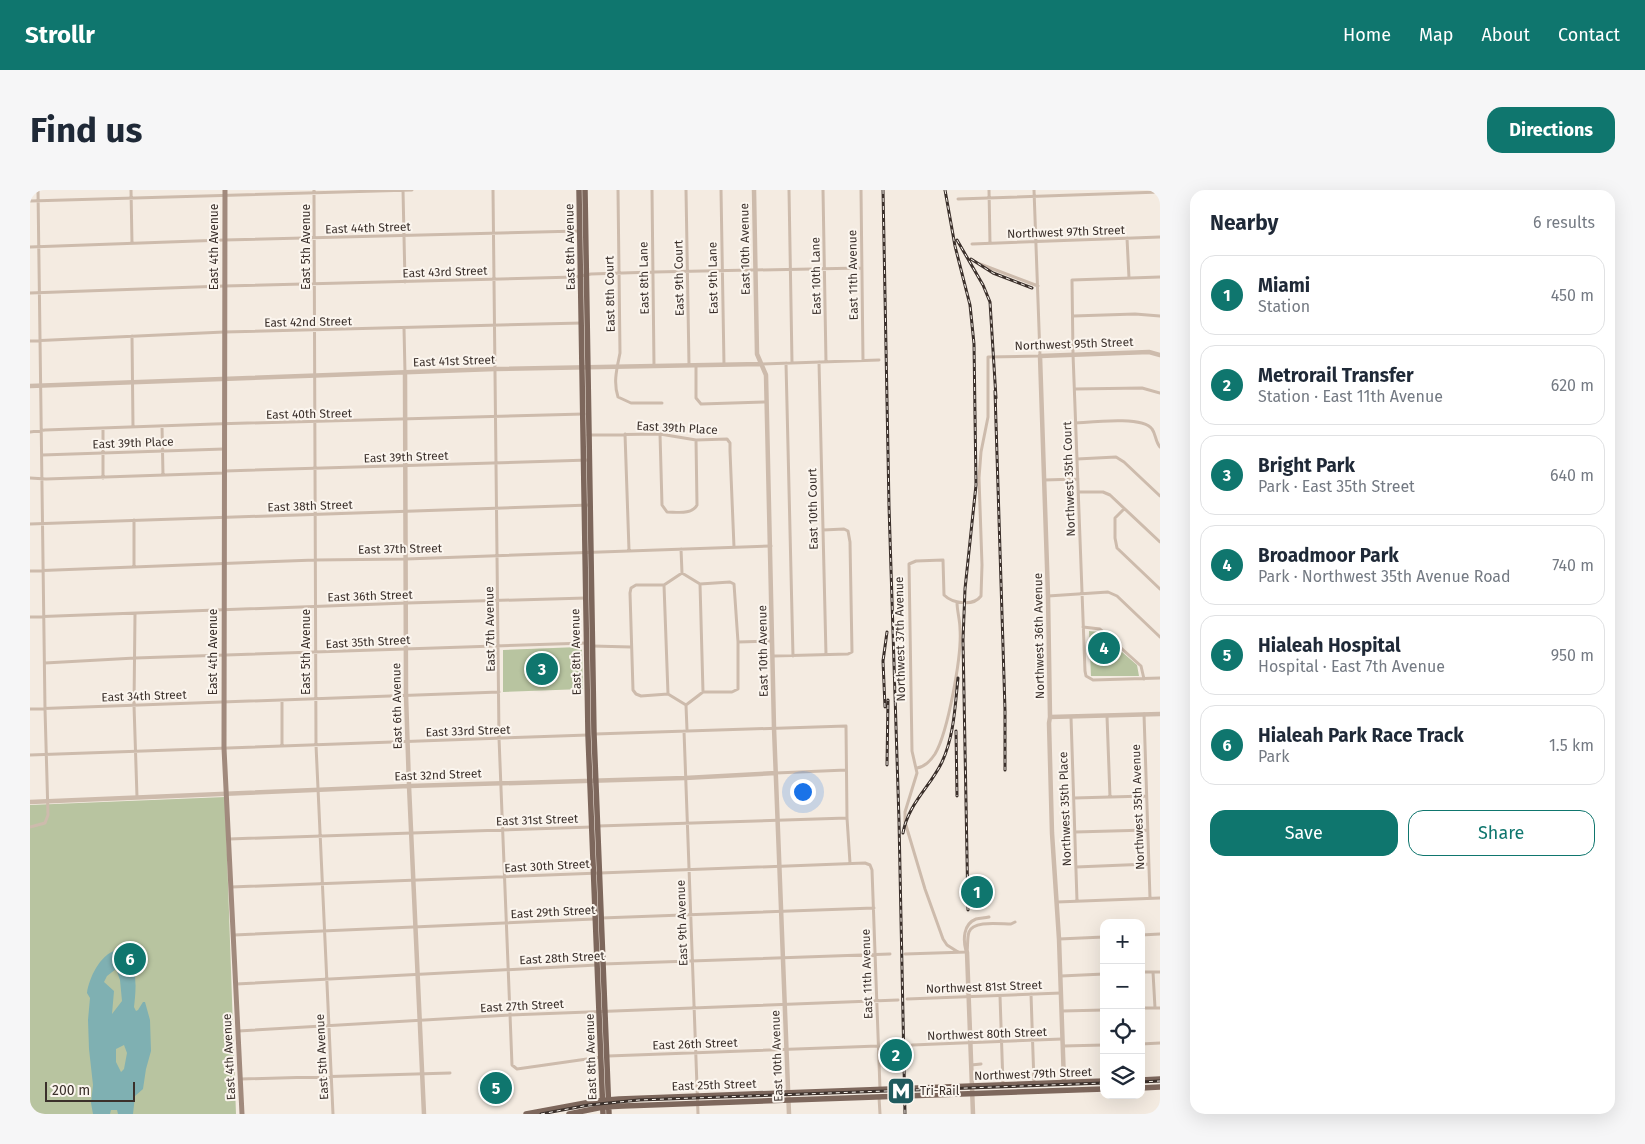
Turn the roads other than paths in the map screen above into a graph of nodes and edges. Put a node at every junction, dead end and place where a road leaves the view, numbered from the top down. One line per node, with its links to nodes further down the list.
1 (38, 190): 25 (street)
2 (131, 190): 22 (street)
3 (403, 190): 4 (street); 18 (street); 29 (street)
4 (412, 190)
5 (493, 190): 28 (street, East 7th Avenue)
6 (579, 190): 27 (main road, East 8th Avenue)
7 (585, 190): 27 (main road, East 8th Avenue)
8 (618, 190): 48 (street, East 8th Court)
9 (652, 190): 46 (street, East 8th Lane)
10 (686, 190): 47 (street, East 9th Court)
11 (720, 190): 44 (street, East 9th Lane)
12 (754, 190): 45 (street, East 10th Avenue)
13 (789, 190): 43 (street)
14 (823, 190): 42 (street, East 10th Lane)
15 (861, 190): 41 (street, East 11th Avenue)
16 (989, 190): 23 (street)
17 (1034, 190): 21 (street, Northwest 36th Avenue)
18 (314, 191): 19 (street); 31 (street, East 5th Avenue)
19 (225, 192): 22 (street); 33 (main road, East 4th Avenue)
20 (1160, 192): 21 (street)
21 (1035, 196): 23 (street); 34 (street, Northwest 36th Avenue)
22 (131, 198): 25 (street); 35 (street)
23 (989, 198): 24 (street); 36 (street)
24 (958, 199)
25 (38, 200): 26 (street); 39 (street)
26 (30, 201)
27 (583, 231): 28 (street, East 44th Street); 49 (main road, East 8th Avenue)
28 (494, 234): 29 (street, East 44th Street); 52 (street, East 7th Avenue)
29 (404, 236): 31 (street, East 44th Street); 53 (street)
30 (1160, 237): 32 (street, Northwest 97th Street)
31 (314, 238): 33 (street, East 44th Street); 54 (street, East 5th Avenue)
32 (1127, 238): 34 (street, Northwest 97th Street); 51 (street)
33 (224, 240): 35 (street, East 44th Street); 55 (main road, East 4th Avenue)
34 (1036, 241): 36 (street, Northwest 97th Street); 56 (street, Northwest 36th Avenue)
35 (132, 243): 39 (street, East 44th Street)
36 (990, 243): 37 (street, Northwest 97th Street)
37 (972, 244)
38 (30, 247): 39 (street, East 44th Street)
39 (38, 247): 57 (street)
40 (980, 264): 56 (street)
41 (861, 268): 42 (street, East 43rd Street); 72 (street, East 11th Avenue)
42 (825, 269): 43 (street, East 43rd Street); 76 (street, East 10th Lane)
43 (790, 270): 45 (street, East 43rd Street); 74 (street)
44 (722, 271): 45 (street, East 43rd Street); 47 (street, East 43rd Street); 81 (street, East 9th Lane)
45 (756, 271): 78 (street, East 10th Avenue)
46 (654, 272): 47 (street, East 43rd Street); 48 (street, East 43rd Street); 82 (street, East 8th Lane)
47 (688, 272): 79 (street, East 9th Court)
48 (619, 273): 49 (street, East 43rd Street); 83 (street, East 8th Court)
49 (584, 276): 52 (street, East 43rd Street); 61 (main road, East 8th Avenue)
50 (1160, 277): 51 (street)
51 (1129, 278): 59 (street, Northwest 35th Court)
52 (494, 279): 53 (street, East 43rd Street); 62 (street, East 7th Avenue)
53 (405, 282): 54 (street, East 43rd Street)
54 (315, 284): 55 (street, East 43rd Street); 64 (street, East 5th Avenue)
55 (224, 286): 57 (street, East 43rd Street); 65 (main road, East 4th Avenue)
56 (1038, 286): 71 (street, Northwest 36th Avenue)
57 (40, 293): 58 (street, East 43rd Street); 67 (street)
58 (30, 294)
59 (1073, 316): 60 (street); 69 (street, Northwest 35th Court)
60 (1160, 316)
61 (584, 323): 62 (street, East 42nd Street); 84 (main road, East 8th Avenue)
62 (494, 325): 63 (street, East 42nd Street); 85 (street, East 7th Avenue)
63 (404, 328): 64 (street, East 42nd Street); 86 (street, East 6th Avenue)
64 (314, 330): 65 (street, East 42nd Street); 87 (street, East 5th Avenue)
65 (224, 332): 66 (street, East 42nd Street); 88 (main road, East 4th Avenue)
66 (132, 336): 67 (street, East 42nd Street); 89 (street)
67 (40, 340): 68 (street, East 42nd Street); 91 (street)
68 (30, 341)
69 (1073, 354): 70 (street, Northwest 95th Street); 71 (street, Northwest 95th Street); 92 (street, Northwest 35th Court)
70 (1160, 355)
71 (1040, 356): 127 (street, Northwest 36th Avenue); 161 (street, Northwest 95th Street)
72 (863, 360): 73 (street, East 41st Street); 76 (street, East 41st Street)
73 (879, 360)
74 (792, 362): 75 (street, East 41st Street); 77 (street, East 41st Street)
75 (818, 362): 76 (street, East 41st Street); 139 (street, East 10th Court)
76 (826, 362)
77 (786, 363): 78 (street, East 41st Street); 181 (street)
78 (761, 364): 81 (street, East 41st Street); 94 (street, East 10th Avenue)
79 (689, 365): 80 (street, East 41st Street); 82 (street, East 41st Street)
80 (696, 365): 81 (street, East 41st Street); 94 (street)
81 (724, 365)
82 (654, 366): 83 (street, East 41st Street)
83 (618, 367): 84 (street, East 41st Street); 95 (street, East 8th Court)
84 (585, 368): 85 (street, East 41st Street); 96 (main road, East 8th Avenue)
85 (495, 369): 86 (street, East 41st Street); 97 (street, East 7th Avenue)
86 (405, 374): 87 (street, East 41st Street); 98 (street, East 6th Avenue)
87 (315, 375): 88 (street, East 41st Street); 99 (street, East 5th Avenue)
88 (224, 379): 89 (street, East 41st Street); 101 (main road, East 4th Avenue)
89 (132, 382): 91 (street, East 41st Street); 103 (street)
90 (30, 386): 91 (street, East 41st Street)
91 (40, 386): 105 (street)
92 (1075, 390): 93 (street); 100 (street, Northwest 35th Court)
93 (1160, 393)
94 (766, 402): 141 (street, East 10th Avenue)
95 (662, 403)
96 (586, 414): 97 (street, East 40th Street); 109 (main road, East 8th Avenue)
97 (495, 416): 98 (street, East 40th Street); 118 (street, East 7th Avenue)
98 (405, 420): 99 (street, East 40th Street); 119 (street, East 6th Avenue)
99 (315, 422): 101 (street, East 40th Street); 120 (street, East 5th Avenue)
100 (1076, 423): 111 (street); 116 (street, Northwest 35th Court)
101 (224, 424): 102 (street, East 40th Street); 112 (main road, East 4th Avenue)
102 (162, 426): 103 (street, East 40th Street); 113 (street)
103 (133, 427): 104 (street, East 40th Street)
104 (103, 428): 105 (street, East 40th Street); 114 (street)
105 (42, 431): 106 (street, East 40th Street); 115 (street)
106 (30, 432)
107 (625, 434): 108 (street, East 39th Place); 109 (street, East 39th Place); 144 (street)
108 (660, 434): 110 (street, East 39th Place); 110 (street)
109 (586, 436): 117 (main road, East 8th Avenue)
110 (696, 440): 142 (street, East 39th Place)
111 (1160, 447)
112 (224, 449): 113 (street, East 39th Place); 121 (main road, East 4th Avenue)
113 (163, 450): 114 (street, East 39th Place); 122 (street)
114 (103, 453): 115 (street, East 39th Place); 125 (street)
115 (42, 455): 124 (street)
116 (1077, 458): 126 (street, Northwest 35th Court); 129 (street)
117 (586, 460): 118 (street, East 39th Street); 130 (main road, East 8th Avenue)
118 (496, 463): 119 (street, East 39th Street); 131 (street, East 7th Avenue)
119 (405, 466): 120 (street, East 39th Street); 133 (street, East 6th Avenue)
120 (315, 468): 121 (street, East 39th Street); 134 (street, East 5th Avenue)
121 (224, 472): 122 (street, East 39th Street); 135 (main road, East 4th Avenue)
122 (163, 476): 125 (street, East 39th Street)
123 (30, 478): 124 (street, East 39th Street)
124 (42, 478): 125 (street, East 39th Street); 138 (street)
125 (103, 478)
126 (1078, 479): 127 (street); 128 (street, Northwest 35th Court)
127 (1044, 480): 158 (street, Northwest 36th Avenue)
128 (1078, 492): 132 (street); 157 (street, Northwest 35th Court)
129 (1160, 496)
130 (587, 506): 131 (street, East 38th Street); 145 (main road, East 8th Avenue)
131 (496, 509): 133 (street, East 38th Street); 146 (street, East 7th Avenue)
132 (1124, 509): 140 (street); 156 (street)
133 (405, 512): 134 (street, East 38th Street); 147 (street, East 6th Avenue)
134 (315, 514): 135 (street, East 38th Street); 148 (street, East 5th Avenue)
135 (224, 518): 136 (street, East 38th Street); 149 (main road, East 4th Avenue)
136 (134, 520): 138 (street, East 38th Street); 150 (street)
137 (30, 524): 138 (street, East 38th Street)
138 (43, 524): 152 (street)
139 (823, 530): 178 (street, East 10th Court); 178 (street)
140 (1160, 542)
141 (771, 546): 142 (street, East 37th Street); 170 (street, East 10th Avenue)
142 (734, 547): 143 (street, East 37th Street)
143 (681, 549): 144 (street, East 37th Street); 153 (street)
144 (629, 550): 145 (street, East 37th Street)
145 (588, 552): 146 (street, East 37th Street); 159 (main road, East 8th Avenue)
146 (497, 555): 147 (street, East 37th Street); 160 (street, East 7th Avenue)
147 (406, 559): 148 (street, East 37th Street); 162 (street, East 6th Avenue)
148 (315, 560): 149 (street, East 37th Street); 163 (street, East 5th Avenue)
149 (224, 563): 150 (street, East 37th Street); 164 (main road, East 4th Avenue)
150 (134, 567): 152 (street, East 37th Street)
151 (30, 571): 152 (street, East 37th Street)
152 (44, 571): 166 (street)
153 (682, 573): 154 (street); 155 (street)
154 (700, 584): 171 (street); 187 (street)
155 (664, 585): 174 (street); 188 (street)
156 (1160, 589)
157 (1082, 593): 158 (street); 168 (street, Northwest 35th Court); 169 (street)
158 (1048, 596): 200 (street, Northwest 36th Avenue)
159 (588, 598): 160 (street, East 36th Street); 172 (main road, East 8th Avenue); 175 (main road, East 8th Avenue)
160 (498, 600): 162 (street, East 36th Street); 173 (street, East 7th Avenue)
161 (957, 602): 213 (street); 213 (street, Northwest 37th Avenue)
162 (407, 603): 163 (street, East 36th Street); 176 (street, East 6th Avenue)
163 (315, 607): 164 (street, East 36th Street); 177 (street, East 5th Avenue)
164 (224, 609): 165 (street, East 36th Street); 179 (main road, East 4th Avenue)
165 (135, 614): 166 (street, East 36th Street); 182 (street)
166 (44, 616): 167 (street, East 36th Street); 183 (street)
167 (30, 617)
168 (1083, 627): 185 (street); 185 (street, Northwest 35th Court)
169 (1160, 637)
170 (773, 641): 171 (street); 180 (street, East 10th Avenue)
171 (738, 642): 187 (street)
172 (586, 643): 173 (street, East 35th Street); 175 (street); 204 (main road, East 8th Avenue)
173 (499, 645): 176 (street, East 35th Street); 186 (street, East 7th Avenue)
174 (631, 646): 175 (street); 188 (street)
175 (593, 647): 204 (main road, East 8th Avenue)
176 (407, 648): 177 (street, East 35th Street); 189 (street, East 6th Avenue)
177 (315, 653): 179 (street, East 35th Street); 190 (street, East 5th Avenue)
178 (826, 655): 181 (street)
179 (223, 656): 182 (street, East 35th Street); 192 (main road, East 4th Avenue)
180 (773, 656): 181 (street); 202 (street, East 10th Avenue)
181 (793, 656)
182 (134, 658): 183 (street, East 35th Street); 193 (street)
183 (45, 663): 196 (street)
184 (1160, 678): 185 (street)
185 (1144, 679)
186 (499, 692): 189 (street, East 34th Street); 205 (street, East 7th Avenue)
187 (703, 692): 194 (street)
188 (668, 694): 194 (street)
189 (406, 695): 190 (street, East 34th Street); 206 (street, East 6th Avenue)
190 (315, 698): 191 (street, East 34th Street); 207 (street, East 5th Avenue)
191 (282, 700): 192 (street, East 34th Street); 208 (street)
192 (223, 702): 193 (street, East 34th Street); 209 (main road, East 4th Avenue)
193 (134, 705): 196 (street, East 34th Street); 210 (street)
194 (686, 705): 203 (street, East 9th Avenue)
195 (30, 709): 196 (street, East 34th Street)
196 (45, 709): 211 (street)
197 (1144, 714): 198 (street); 199 (street); 222 (street, Northwest 35th Avenue)
198 (1160, 714)
199 (1107, 716): 201 (street); 224 (street)
200 (1050, 717): 201 (street); 253 (street, Northwest 36th Avenue)
201 (1071, 717): 225 (street, Northwest 35th Place)
202 (774, 728): 203 (street, East 33rd Street); 214 (street, East 33rd Street); 215 (street, East 10th Avenue)
203 (685, 731): 204 (street, East 33rd Street); 216 (street, East 9th Avenue)
204 (591, 734): 205 (street, East 33rd Street); 217 (main road, East 8th Avenue)
205 (499, 738): 206 (street, East 33rd Street); 218 (street, East 7th Avenue)
206 (408, 742): 207 (street, East 33rd Street); 219 (street, East 6th Avenue)
207 (316, 745): 208 (street, East 33rd Street); 220 (street, East 5th Avenue)
208 (282, 746): 209 (street, East 33rd Street)
209 (224, 748): 210 (street, East 33rd Street); 221 (main road, East 4th Avenue)
210 (136, 752): 211 (street, East 33rd Street); 223 (street)
211 (46, 754): 212 (street, East 33rd Street); 226 (street)
212 (30, 755)
213 (917, 768): 268 (street, Northwest 37th Avenue)
214 (846, 770): 215 (street, East 32nd Street); 228 (street)
215 (776, 773): 216 (street, East 32nd Street); 229 (street, East 10th Avenue)
216 (685, 778): 217 (street, East 32nd Street); 230 (street, East 9th Avenue)
217 (593, 781): 218 (street, East 32nd Street); 231 (main road, East 8th Avenue)
218 (501, 783): 219 (street, East 32nd Street); 233 (street, East 7th Avenue)
219 (409, 786): 220 (street, East 32nd Street); 236 (street, East 6th Avenue)
220 (317, 790): 221 (street, East 32nd Street); 237 (street, East 5th Avenue)
221 (226, 794): 223 (street, East 32nd Street); 238 (main road, East 4th Avenue)
222 (1146, 796): 224 (street); 234 (street, Northwest 35th Avenue)
223 (137, 797): 226 (street, East 32nd Street)
224 (1110, 797): 225 (street)
225 (1074, 798): 235 (street, Northwest 35th Place)
226 (48, 801): 227 (street, East 32nd Street); 232 (street)
227 (30, 802)
228 (847, 818): 229 (street, East 31st Street); 239 (street)
229 (778, 820): 230 (street, East 31st Street); 242 (street, East 10th Avenue)
230 (686, 823): 231 (street, East 31st Street); 244 (street, East 9th Avenue)
231 (595, 826): 233 (street, East 31st Street); 245 (main road, East 8th Avenue)
232 (30, 827)
233 (504, 830): 236 (street, East 31st Street); 246 (street, East 7th Avenue)
234 (1148, 830): 235 (street); 241 (street, Northwest 35th Avenue)
235 (1075, 832): 243 (street, Northwest 35th Place)
236 (411, 833): 237 (street, East 31st Street); 247 (street, East 6th Avenue)
237 (320, 836): 238 (street, East 31st Street); 248 (street, East 5th Avenue)
238 (228, 839): 249 (main road, East 4th Avenue)
239 (850, 863): 240 (street, East 30th Street); 242 (street, East 30th Street)
240 (865, 863): 254 (street, East 11th Avenue)
241 (1149, 864): 243 (street); 250 (street, Northwest 35th Avenue)
242 (780, 866): 244 (street, East 30th Street); 255 (street, East 10th Avenue)
243 (1076, 867): 252 (street, Northwest 35th Place)
244 (688, 870): 245 (street, East 30th Street); 256 (street, East 9th Avenue)
245 (596, 872): 246 (street, East 30th Street); 258 (main road, East 8th Avenue)
246 (504, 877): 247 (street, East 30th Street); 260 (street, East 7th Avenue)
247 (413, 880): 248 (street, East 30th Street); 261 (street, East 6th Avenue)
248 (322, 884): 249 (street, East 30th Street); 262 (street, East 5th Avenue)
249 (230, 887): 264 (main road, East 4th Avenue)
250 (1150, 898): 251 (street); 252 (street)
251 (1160, 898)
252 (1077, 900): 253 (street)
253 (1056, 902): 267 (street, Northwest 36th Avenue)
254 (874, 908): 255 (street, East 29th Street); 272 (street, East 11th Avenue)
255 (782, 912): 256 (street, East 29th Street); 273 (street, East 10th Avenue)
256 (690, 916): 258 (street, East 29th Street); 274 (street, East 9th Avenue)
257 (989, 917): 269 (street)
258 (598, 919): 260 (street, East 29th Street); 275 (main road, East 8th Avenue)
259 (1015, 922): 269 (street)
260 (506, 923): 261 (street, East 29th Street); 276 (street, East 7th Avenue)
261 (415, 927): 262 (street, East 29th Street); 280 (street, East 6th Avenue)
262 (324, 931): 264 (street, East 29th Street); 283 (street, East 5th Avenue)
263 (1160, 934): 265 (street)
264 (233, 935): 284 (main road, East 4th Avenue)
265 (1145, 935)
266 (1100, 936): 267 (street)
267 (1060, 938): 282 (street, Northwest 36th Avenue)
268 (958, 952): 269 (street); 271 (street)
269 (967, 952): 288 (street)
270 (890, 954): 272 (street, East 28th Street)
271 (904, 954)
272 (875, 955): 273 (street, East 28th Street); 291 (street, East 11th Avenue)
273 (783, 958): 274 (street, East 28th Street); 292 (street, East 10th Avenue)
274 (692, 962): 275 (street, East 28th Street); 293 (street, East 9th Avenue)
275 (600, 964): 276 (street, East 28th Street); 298 (main road, East 8th Avenue)
276 (508, 969): 280 (street, East 28th Street); 300 (street, East 7th Avenue)
277 (1145, 972): 278 (street)
278 (1153, 972): 279 (street); 295 (street)
279 (1160, 972)
280 (418, 974): 283 (street, East 28th Street); 301 (street, East 6th Avenue)
281 (1100, 974): 282 (street)
282 (1061, 976): 285 (street, Northwest 36th Avenue)
283 (326, 979): 284 (street, East 28th Street); 302 (street, East 5th Avenue)
284 (235, 984): 303 (main road, East 4th Avenue)
285 (1061, 993): 286 (street, Northwest 81st Street); 299 (street, Northwest 36th Avenue)
286 (1030, 994): 287 (street, Northwest 81st Street); 305 (street)
287 (1000, 996): 288 (street, Northwest 81st Street); 306 (street)
288 (968, 997): 289 (street, Northwest 81st Street); 307 (street)
289 (907, 999)
290 (898, 1000): 291 (street, East 27th Street)
291 (876, 1001): 292 (street, East 27th Street); 311 (street, East 11th Avenue)
292 (785, 1004): 293 (street, East 27th Street); 314 (street, East 10th Avenue)
293 (693, 1007): 298 (street, East 27th Street); 315 (street, East 9th Avenue)
294 (1145, 1008): 295 (street)
295 (1155, 1008): 296 (street)
296 (1160, 1008)
297 (1100, 1010): 299 (street)
298 (602, 1011): 300 (street, East 27th Street); 316 (main road, East 8th Avenue)
299 (1062, 1012): 304 (street, Northwest 36th Avenue)
300 (510, 1015): 301 (street, East 27th Street); 319 (street, East 7th Avenue)
301 (420, 1021): 302 (street, East 27th Street); 321 (street, East 6th Avenue)
302 (329, 1026): 303 (street, East 27th Street); 322 (street, East 5th Avenue)
303 (238, 1031): 323 (main road, East 4th Avenue)
304 (1062, 1039): 305 (street, Northwest 80th Street); 313 (street, Northwest 36th Avenue)
305 (1032, 1041): 306 (street, Northwest 80th Street); 328 (street)
306 (1001, 1042): 307 (street, Northwest 80th Street); 329 (street)
307 (970, 1043): 312 (street, Northwest 80th Street); 317 (street)
308 (1160, 1043): 309 (street)
309 (1145, 1044)
310 (1100, 1045): 313 (street, Northwest 80th Street)
311 (878, 1046): 314 (street, East 26th Street); 334 (street, East 11th Avenue)
312 (912, 1046)
313 (1063, 1046): 327 (street, Northwest 36th Avenue)
314 (787, 1050): 315 (street, East 26th Street); 337 (street, East 10th Avenue)
315 (695, 1052): 316 (street, East 26th Street); 339 (street, East 9th Avenue)
316 (604, 1057): 319 (street, East 26th Street); 342 (main road, East 8th Avenue)
317 (971, 1064): 318 (street); 330 (street)
318 (981, 1064)
319 (514, 1068)
320 (450, 1073): 321 (street)
321 (422, 1074): 322 (street); 348 (street, East 6th Avenue)
322 (332, 1076): 323 (street); 347 (street, East 5th Avenue)
323 (240, 1079): 346 (main road, East 4th Avenue)
324 (1160, 1079): 325 (main road)
325 (1145, 1080)
326 (1100, 1081): 327 (main road, Northwest 79th Street)
327 (1064, 1082): 328 (main road, Northwest 79th Street)
328 (1034, 1083): 329 (main road, Northwest 79th Street)
329 (1003, 1085): 330 (main road, Northwest 79th Street)
330 (972, 1086): 332 (main road, Northwest 79th Street); 338 (street)
331 (1160, 1087): 333 (main road)
332 (903, 1088): 334 (main road, East 25th Street)
333 (1145, 1088)
334 (880, 1089): 336 (main road, East 25th Street)
335 (1100, 1089): 338 (main road, Northwest 79th Street)
336 (844, 1090): 337 (main road, East 25th Street); 341 (main road)
337 (788, 1092): 339 (main road, East 25th Street); 343 (street, East 10th Avenue)
338 (972, 1094): 340 (main road, Northwest 79th Street); 355 (street)
339 (697, 1096): 342 (main road, East 25th Street); 344 (street, East 9th Avenue)
340 (879, 1097): 341 (main road, Northwest 79th Street); 354 (street)
341 (844, 1098): 343 (main road, Northwest 79th Street)
342 (606, 1099): 345 (main road, East 8th Avenue); 349 (main road, East 25th Street)
343 (788, 1100): 344 (main road, Northwest 79th Street); 353 (street, East 10th Avenue)
344 (698, 1103): 345 (main road, Northwest 79th Street); 352 (street, East 9th Avenue)
345 (605, 1109): 350 (main road, Northwest 79th Street); 351 (main road, East 8th Avenue)
346 (242, 1114)
347 (333, 1114)
348 (424, 1114)
349 (526, 1114)
350 (569, 1114)
351 (609, 1114)
352 (698, 1114)
353 (789, 1114)
354 (880, 1114)
355 (973, 1114)

